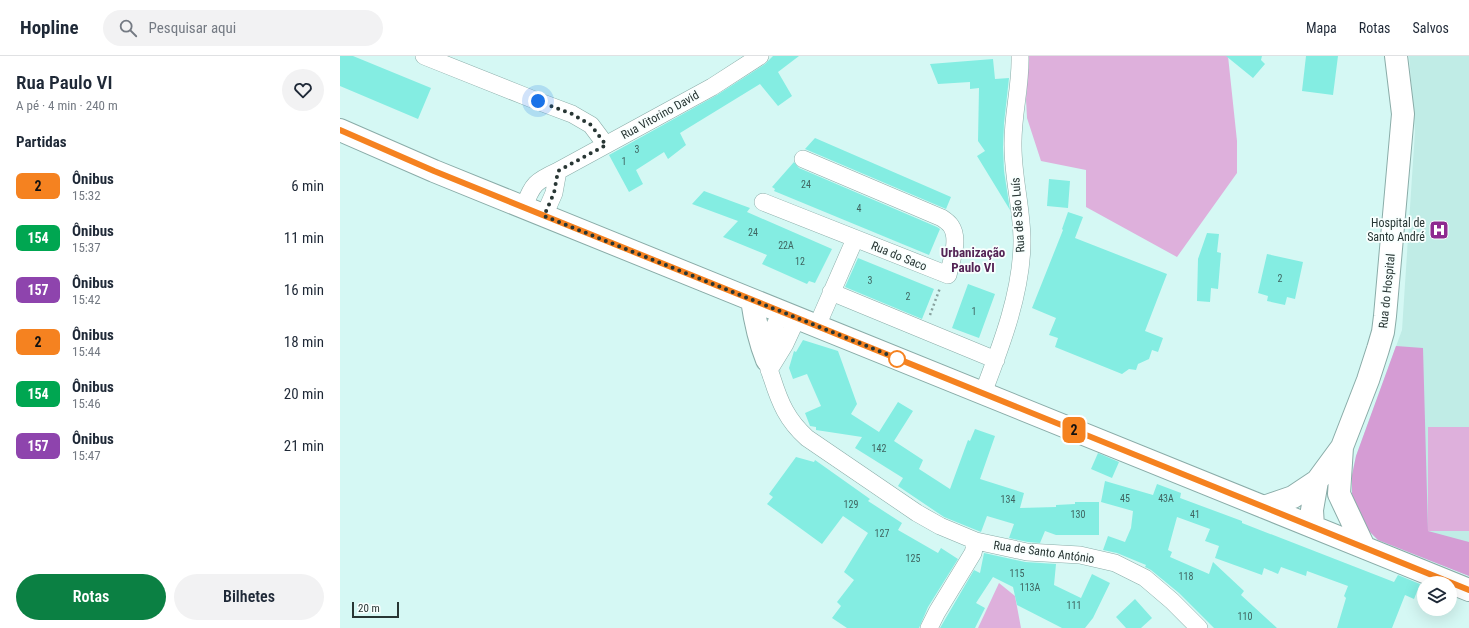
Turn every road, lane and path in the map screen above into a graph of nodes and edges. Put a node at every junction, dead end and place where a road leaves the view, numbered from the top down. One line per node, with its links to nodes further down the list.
1 (424, 56): 6 (street)
2 (760, 56): 6 (street, Rua Vitorino David)
3 (1020, 56): 18 (street, Rua de São Luís)
4 (1396, 56): 21 (main road, Rua do Hospital)
5 (340, 130): 10 (main road)
6 (606, 145): 8 (street, Rua Vitorino David)
7 (803, 159): 12 (street, Rua do Saco)
8 (558, 171): 10 (street, Rua Vitorino David); 11 (street)
9 (763, 202): 12 (street, Rua do Saco)
10 (524, 207): 11 (main road)
11 (544, 216): 15 (main road)
12 (855, 239): 13 (street, Rua de Santo António)
13 (831, 292): 17 (street, Rua de Santo António); 18 (street)
14 (938, 293): 16 (path)
15 (752, 300): 17 (main road); 19 (main road)
16 (933, 307)
17 (799, 319): 19 (street, Rua de Santo António); 20 (main road)
18 (996, 360): 20 (street, Rua de São Luís)
19 (768, 365): 26 (street, Rua de Santo António)
20 (983, 393): 24 (main road)
21 (1342, 447): 22 (main road, Rua do Hospital); 23 (main road, Rua do Hospital)
22 (1317, 481): 24 (main road, Rua do Hospital); 25 (main road, Rua do Hospital)
23 (1339, 494): 25 (main road); 27 (main road, Rua do Hospital)
24 (1264, 507): 25 (main road)
25 (1313, 527): 27 (main road)
26 (976, 541): 29 (street); 30 (street, Rua de Santo António)
27 (1364, 547): 28 (main road)
28 (1469, 590)
29 (929, 628)
30 (1199, 628)

